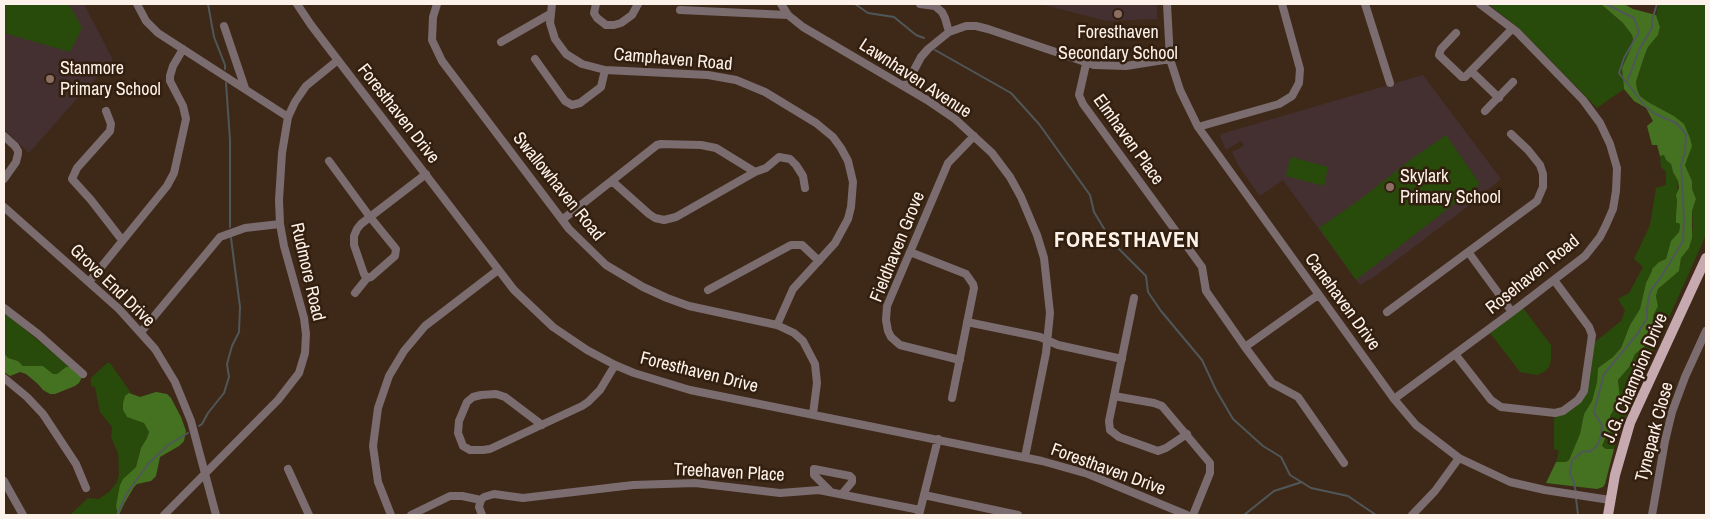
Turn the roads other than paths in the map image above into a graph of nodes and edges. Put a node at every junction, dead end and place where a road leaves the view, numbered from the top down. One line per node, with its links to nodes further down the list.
1 (137, 4): 21 (street)
2 (296, 4): 24 (street, Foresthaven Drive)
3 (437, 4): 48 (street, Swallowhaven Road)
4 (552, 4): 14 (street, Camphaven Road)
5 (596, 4): 6 (street)
6 (638, 4)
7 (781, 4): 15 (street, Lawnhaven Avenue)
8 (920, 4): 18 (street)
9 (1167, 4): 23 (street, Canehaven Drive)
10 (1282, 4): 36 (street)
11 (1365, 4): 29 (street)
12 (1480, 4): 17 (street, Rosehaven Road)
13 (680, 10): 15 (street)
14 (550, 14): 20 (street); 26 (street, Camphaven Road)
15 (788, 15): 30 (street, Lawnhaven Avenue)
16 (224, 26): 31 (street)
17 (1512, 28): 27 (street); 57 (street, Rosehaven Road)
18 (949, 32): 25 (street); 30 (street)
19 (1456, 33): 27 (street)
20 (502, 42)
21 (183, 49): 31 (street); 50 (street)
22 (535, 59): 26 (street)
23 (1170, 59): 25 (street); 36 (street, Canehaven Drive)
24 (338, 60): 35 (street, Rudmore Road); 42 (street, Foresthaven Drive)
25 (1086, 64): 71 (street, Elmhaven Place)
26 (605, 70): 54 (street, Camphaven Road)
27 (1471, 71): 32 (street)
28 (1513, 82): 32 (street)
29 (1390, 83)
30 (905, 87): 39 (street, Lawnhaven Avenue)
31 (245, 88): 35 (street)
32 (1499, 98): 34 (street)
33 (106, 111): 50 (street)
34 (1485, 112)
35 (288, 117): 49 (street, Rudmore Road)
36 (1198, 127): 61 (street, Canehaven Drive)
37 (1511, 134): 52 (street)
38 (4, 136): 43 (street)
39 (974, 136): 51 (street, Fieldhaven Grove); 70 (street, Lawnhaven Avenue)
40 (328, 161): 47 (street)
41 (755, 172): 44 (street); 44 (street); 45 (street)
42 (426, 174): 47 (street); 55 (street, Foresthaven Drive)
43 (4, 178)
44 (612, 181): 48 (street)
45 (805, 188)
46 (4, 207): 58 (street, Grove End Drive)
47 (370, 217): 56 (street); 56 (street)
48 (562, 220): 67 (street, Swallowhaven Road)
49 (280, 224): 69 (street); 89 (street, Rudmore Road)
50 (122, 240): 58 (street)
51 (910, 252): 66 (street); 74 (street, Fieldhaven Grove)
52 (1469, 253): 64 (street); 65 (street)
53 (1706, 258): 95 (main road, J.G. Champion Drive)
54 (819, 260): 59 (street); 67 (street, Camphaven Road)
55 (498, 270): 75 (street, Foresthaven Drive); 103 (street)
56 (367, 278): 60 (street)
57 (1554, 280): 65 (street, Rosehaven Road); 72 (street)
58 (89, 282): 69 (street, Grove End Drive)
59 (708, 290)
60 (355, 293)
61 (1318, 295): 71 (street); 80 (street, Canehaven Drive)
62 (1134, 298): 73 (street)
63 (4, 308): 76 (street)
64 (1388, 312)
65 (1512, 312): 72 (street, Rosehaven Road)
66 (967, 322): 70 (street); 74 (street)
67 (777, 325): 81 (street, Swallowhaven Road)
68 (1706, 331): 112 (street, Tynepark Close)
69 (141, 332): 89 (street, Grove End Drive)
70 (1048, 340): 73 (street); 85 (street, Lawnhaven Avenue)
71 (1246, 347): 87 (street, Elmhaven Place)
72 (1455, 354): 80 (street, Rosehaven Road)
73 (1122, 359): 78 (street)
74 (960, 360): 79 (street)
75 (615, 365): 81 (street, Foresthaven Drive); 82 (street)
76 (83, 374)
77 (4, 378): 91 (street)
78 (1114, 396): 83 (street); 83 (street)
79 (952, 398)
80 (1394, 399): 86 (street, Canehaven Drive)
81 (812, 414): 84 (street, Foresthaven Drive)
82 (542, 425): 82 (street)
83 (1186, 434): 109 (street)
84 (938, 440): 85 (street, Foresthaven Drive); 94 (street)
85 (1024, 457): 108 (street, Foresthaven Drive)
86 (1459, 458): 95 (street, Canehaven Drive); 110 (street)
87 (1344, 463)
88 (288, 469): 102 (street)
89 (206, 473): 100 (street, Rudmore Road); 101 (street, Grove End Drive)
90 (4, 481): 99 (street)
91 (86, 488)
92 (830, 491): 93 (street, Treehaven Place); 93 (street); 96 (street, Treehaven Place)
93 (842, 494): 98 (street, Treehaven Place)
94 (924, 495): 97 (street); 98 (street)
95 (1610, 500): 111 (main road, J.G. Champion Drive)
96 (480, 502): 104 (street); 105 (street)
97 (976, 507): 106 (street); 107 (street)
98 (919, 513)
99 (23, 515)
100 (164, 515)
101 (216, 515)
102 (309, 515)
103 (391, 515)
104 (411, 515)
105 (482, 515)
106 (974, 515)
107 (1018, 515)
108 (1187, 515)
109 (1193, 515)
110 (1412, 515)
111 (1608, 515)
112 (1652, 515)

